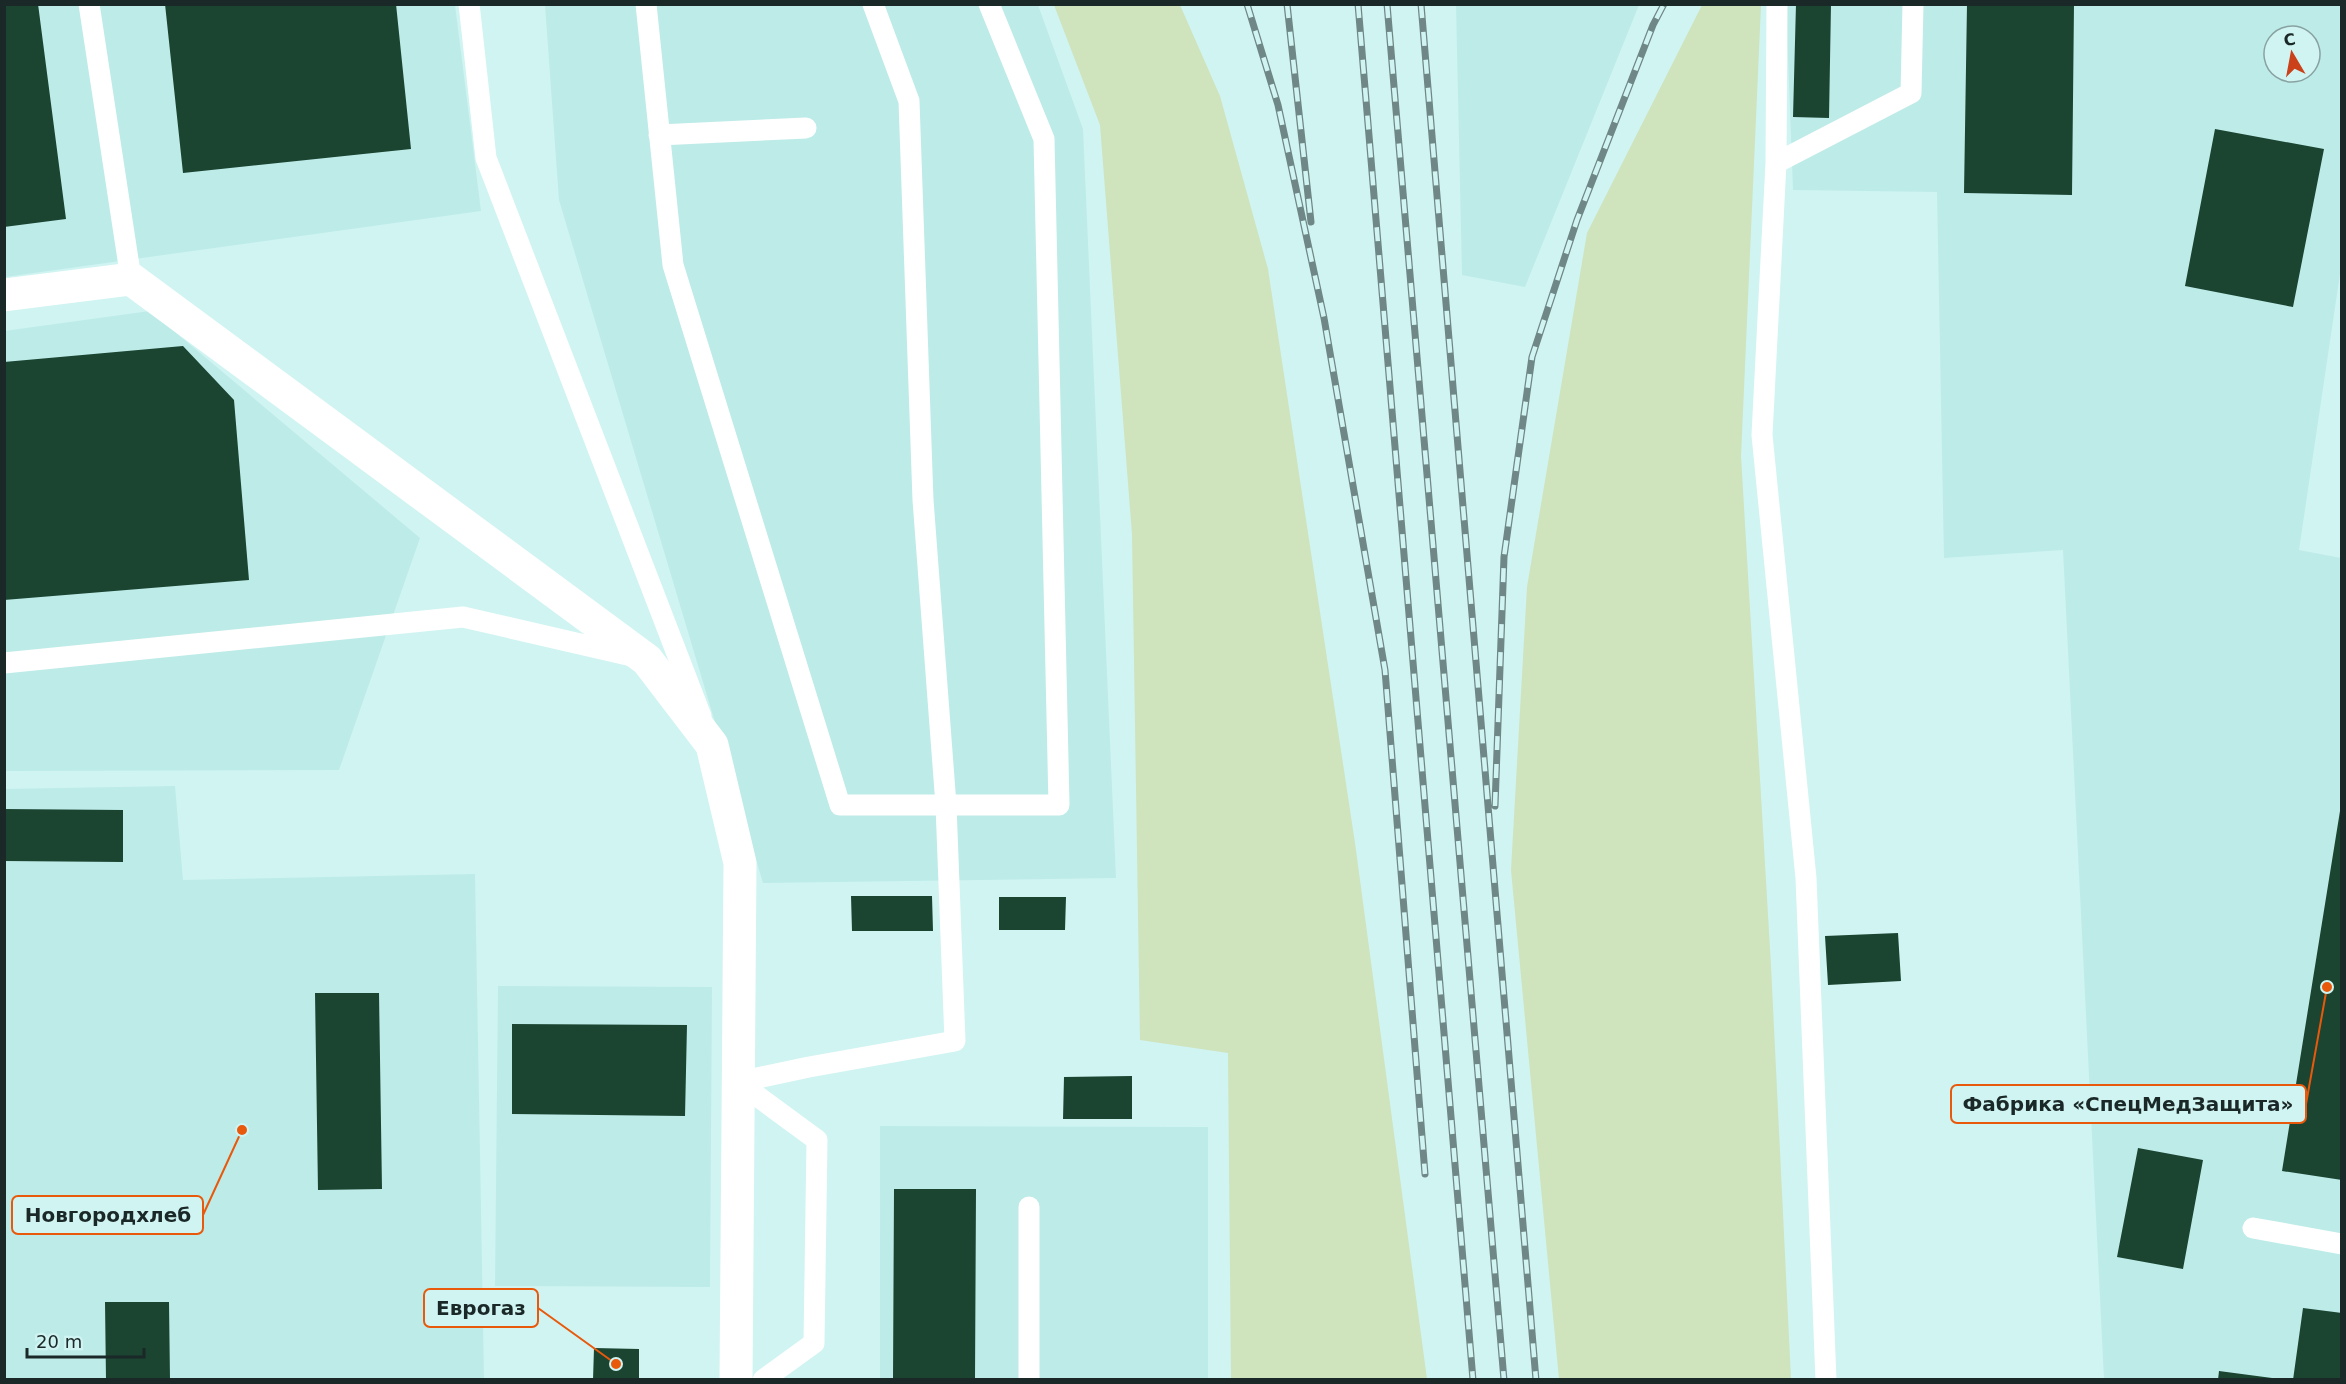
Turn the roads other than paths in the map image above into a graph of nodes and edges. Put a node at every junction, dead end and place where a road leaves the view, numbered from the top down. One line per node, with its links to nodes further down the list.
1 (89, 4): 11 (lane)
2 (469, 4): 15 (lane)
3 (646, 4): 9 (lane)
4 (873, 4): 16 (lane)
5 (989, 4): 16 (lane)
6 (1777, 4): 10 (lane)
7 (1913, 4): 10 (lane)
8 (806, 129): 9 (lane)
9 (659, 135): 16 (lane)
10 (1776, 163): 24 (lane)
11 (131, 279): 12 (street); 13 (street)
12 (4, 295)
13 (647, 660): 14 (lane); 15 (street)
14 (4, 663)
15 (712, 745): 17 (street)
16 (946, 805): 17 (lane)
17 (738, 1083): 21 (street); 22 (lane)
18 (1029, 1207): 23 (lane)
19 (2253, 1228): 20 (lane)
20 (2342, 1244)
21 (736, 1380)
22 (763, 1380)
23 (1029, 1380)
24 (1826, 1380)

